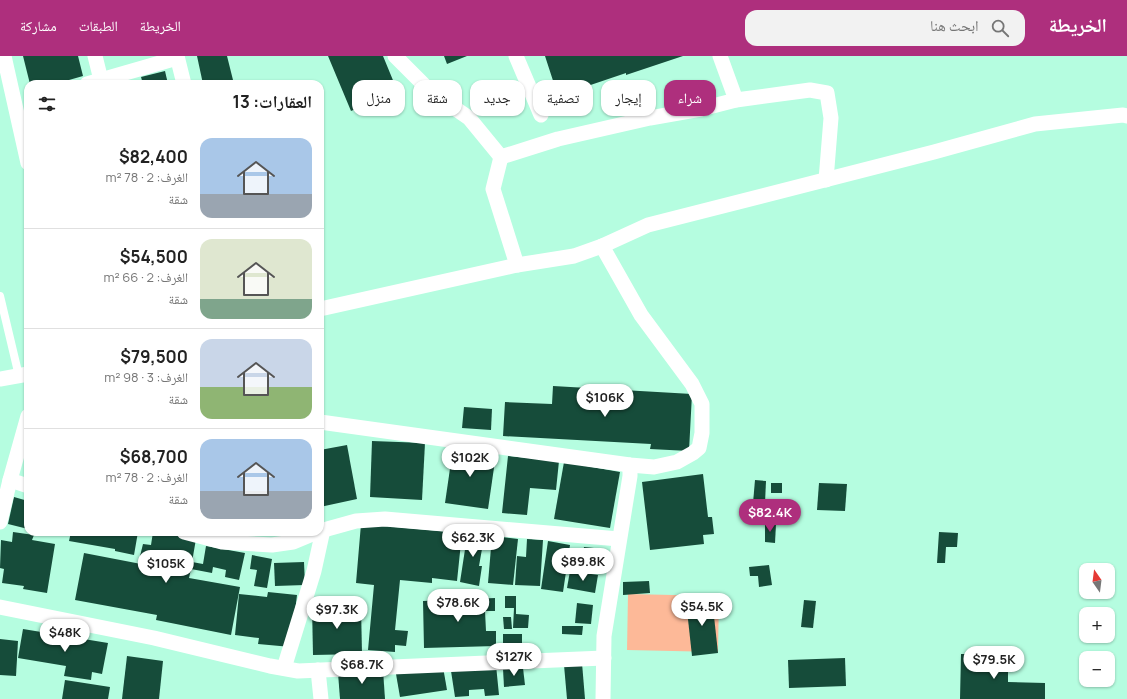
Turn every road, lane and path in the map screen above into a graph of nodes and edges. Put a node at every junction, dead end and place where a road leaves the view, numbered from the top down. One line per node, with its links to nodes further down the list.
1 (4, 56): 12 (street)
2 (95, 56): 7 (street)
3 (395, 56): 15 (street)
4 (516, 56): 10 (street)
5 (720, 56): 11 (street)
6 (177, 57): 8 (street); 9 (street)
7 (97, 80)
8 (106, 80)
9 (183, 80)
10 (533, 96)
11 (736, 100): 15 (street); 16 (street)
12 (22, 103): 14 (street)
13 (1127, 116): 16 (street)
14 (24, 123)
15 (501, 156): 18 (street)
16 (826, 180): 17 (street)
17 (602, 246): 18 (street); 25 (street)
18 (517, 265): 20 (street)
19 (0, 296): 21 (lane)
20 (324, 308)
21 (23, 375): 22 (street)
22 (0, 380)
23 (324, 423): 25 (street)
24 (24, 430): 26 (street)
25 (630, 465): 33 (street)
26 (10, 480): 27 (street); 28 (street)
27 (24, 485)
28 (0, 522)
29 (324, 530): 33 (street)
30 (199, 536): 31 (street)
31 (308, 536)
32 (319, 536): 36 (street)
33 (620, 539): 35 (street)
34 (0, 607): 36 (street)
35 (604, 658): 37 (street); 39 (street)
36 (284, 668): 37 (street)
37 (318, 670): 38 (street)
38 (321, 699)
39 (603, 699)

